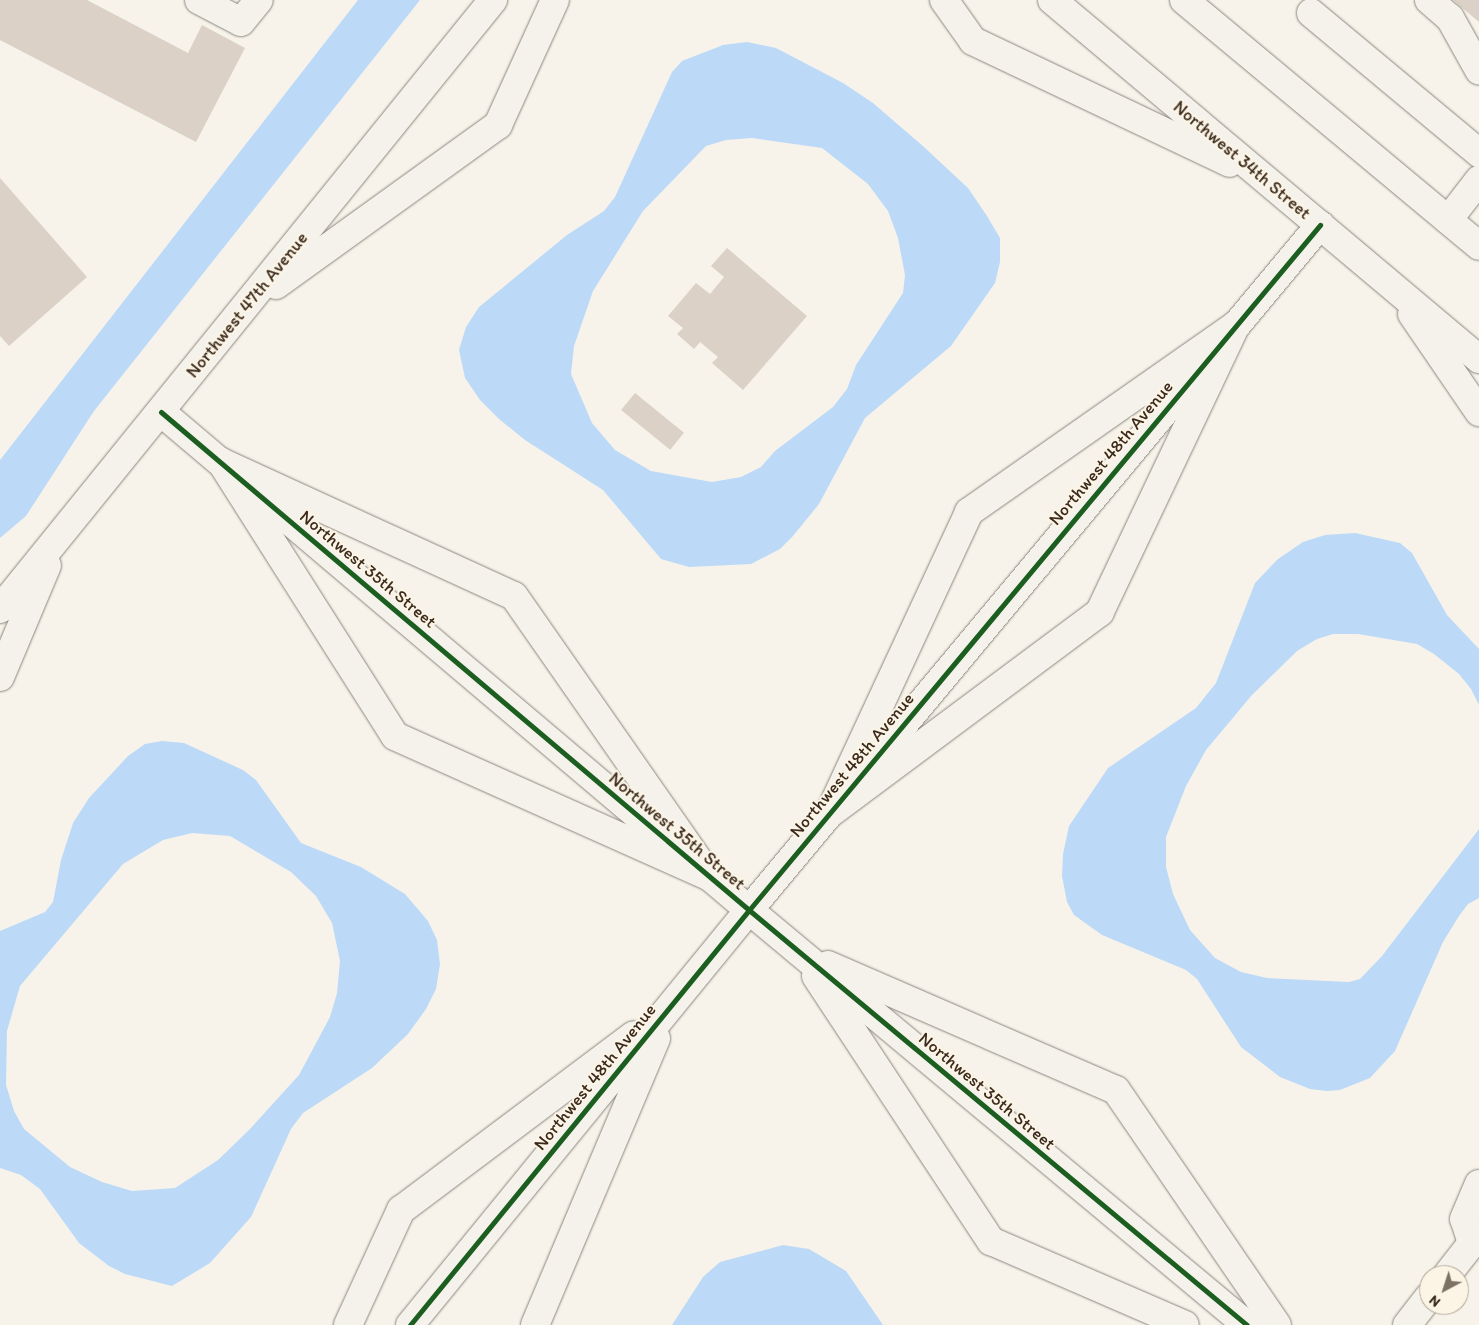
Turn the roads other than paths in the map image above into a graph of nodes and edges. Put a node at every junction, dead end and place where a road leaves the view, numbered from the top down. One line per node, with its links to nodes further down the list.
1 (199, 0): 2 (street)
2 (259, 0)
3 (493, 0): 18 (street, Northwest 47th Avenue)
4 (555, 0): 18 (street)
5 (944, 0): 12 (street)
6 (1052, 0): 12 (street, Northwest 34th Street)
7 (1184, 0): 14 (street)
8 (1429, 0): 10 (street)
9 (1311, 13): 11 (street)
10 (1479, 70)
11 (1479, 153)
12 (1265, 179): 15 (street, Northwest 34th Street)
13 (1479, 180): 14 (street)
14 (1448, 220): 16 (street)
15 (1320, 225): 17 (street, Northwest 34th Street); 19 (street, Northwest 48th Avenue)
16 (1479, 246)
17 (1392, 285): 20 (street, Northwest 34th Street); 22 (street)
18 (247, 305): 21 (street, Northwest 47th Avenue)
19 (1236, 325): 27 (street, Northwest 48th Avenue); 27 (street); 27 (street)
20 (1479, 358)
21 (162, 412): 23 (street, Northwest 35th Street); 24 (street, Northwest 47th Avenue)
22 (1479, 412)
23 (221, 462): 28 (street, Northwest 35th Street); 28 (street); 28 (street)
24 (58, 538): 25 (street, Northwest 47th Avenue); 26 (street)
25 (0, 609)
26 (0, 677)
27 (829, 814): 29 (street, Northwest 48th Avenue)
28 (710, 877): 29 (street, Northwest 35th Street)
29 (749, 910): 30 (street, Northwest 35th Street); 31 (street, Northwest 48th Avenue)
30 (800, 952): 39 (street); 40 (street, Northwest 35th Street); 41 (street)
31 (669, 1008): 36 (street); 37 (street, Northwest 48th Avenue); 38 (street)
32 (1479, 1184): 33 (street)
33 (1476, 1239): 34 (street)
34 (1455, 1265)
35 (1419, 1310): 42 (street)
36 (348, 1325)
37 (410, 1325)
38 (535, 1325)
39 (1185, 1325)
40 (1247, 1325)
41 (1277, 1325)
42 (1407, 1325)

